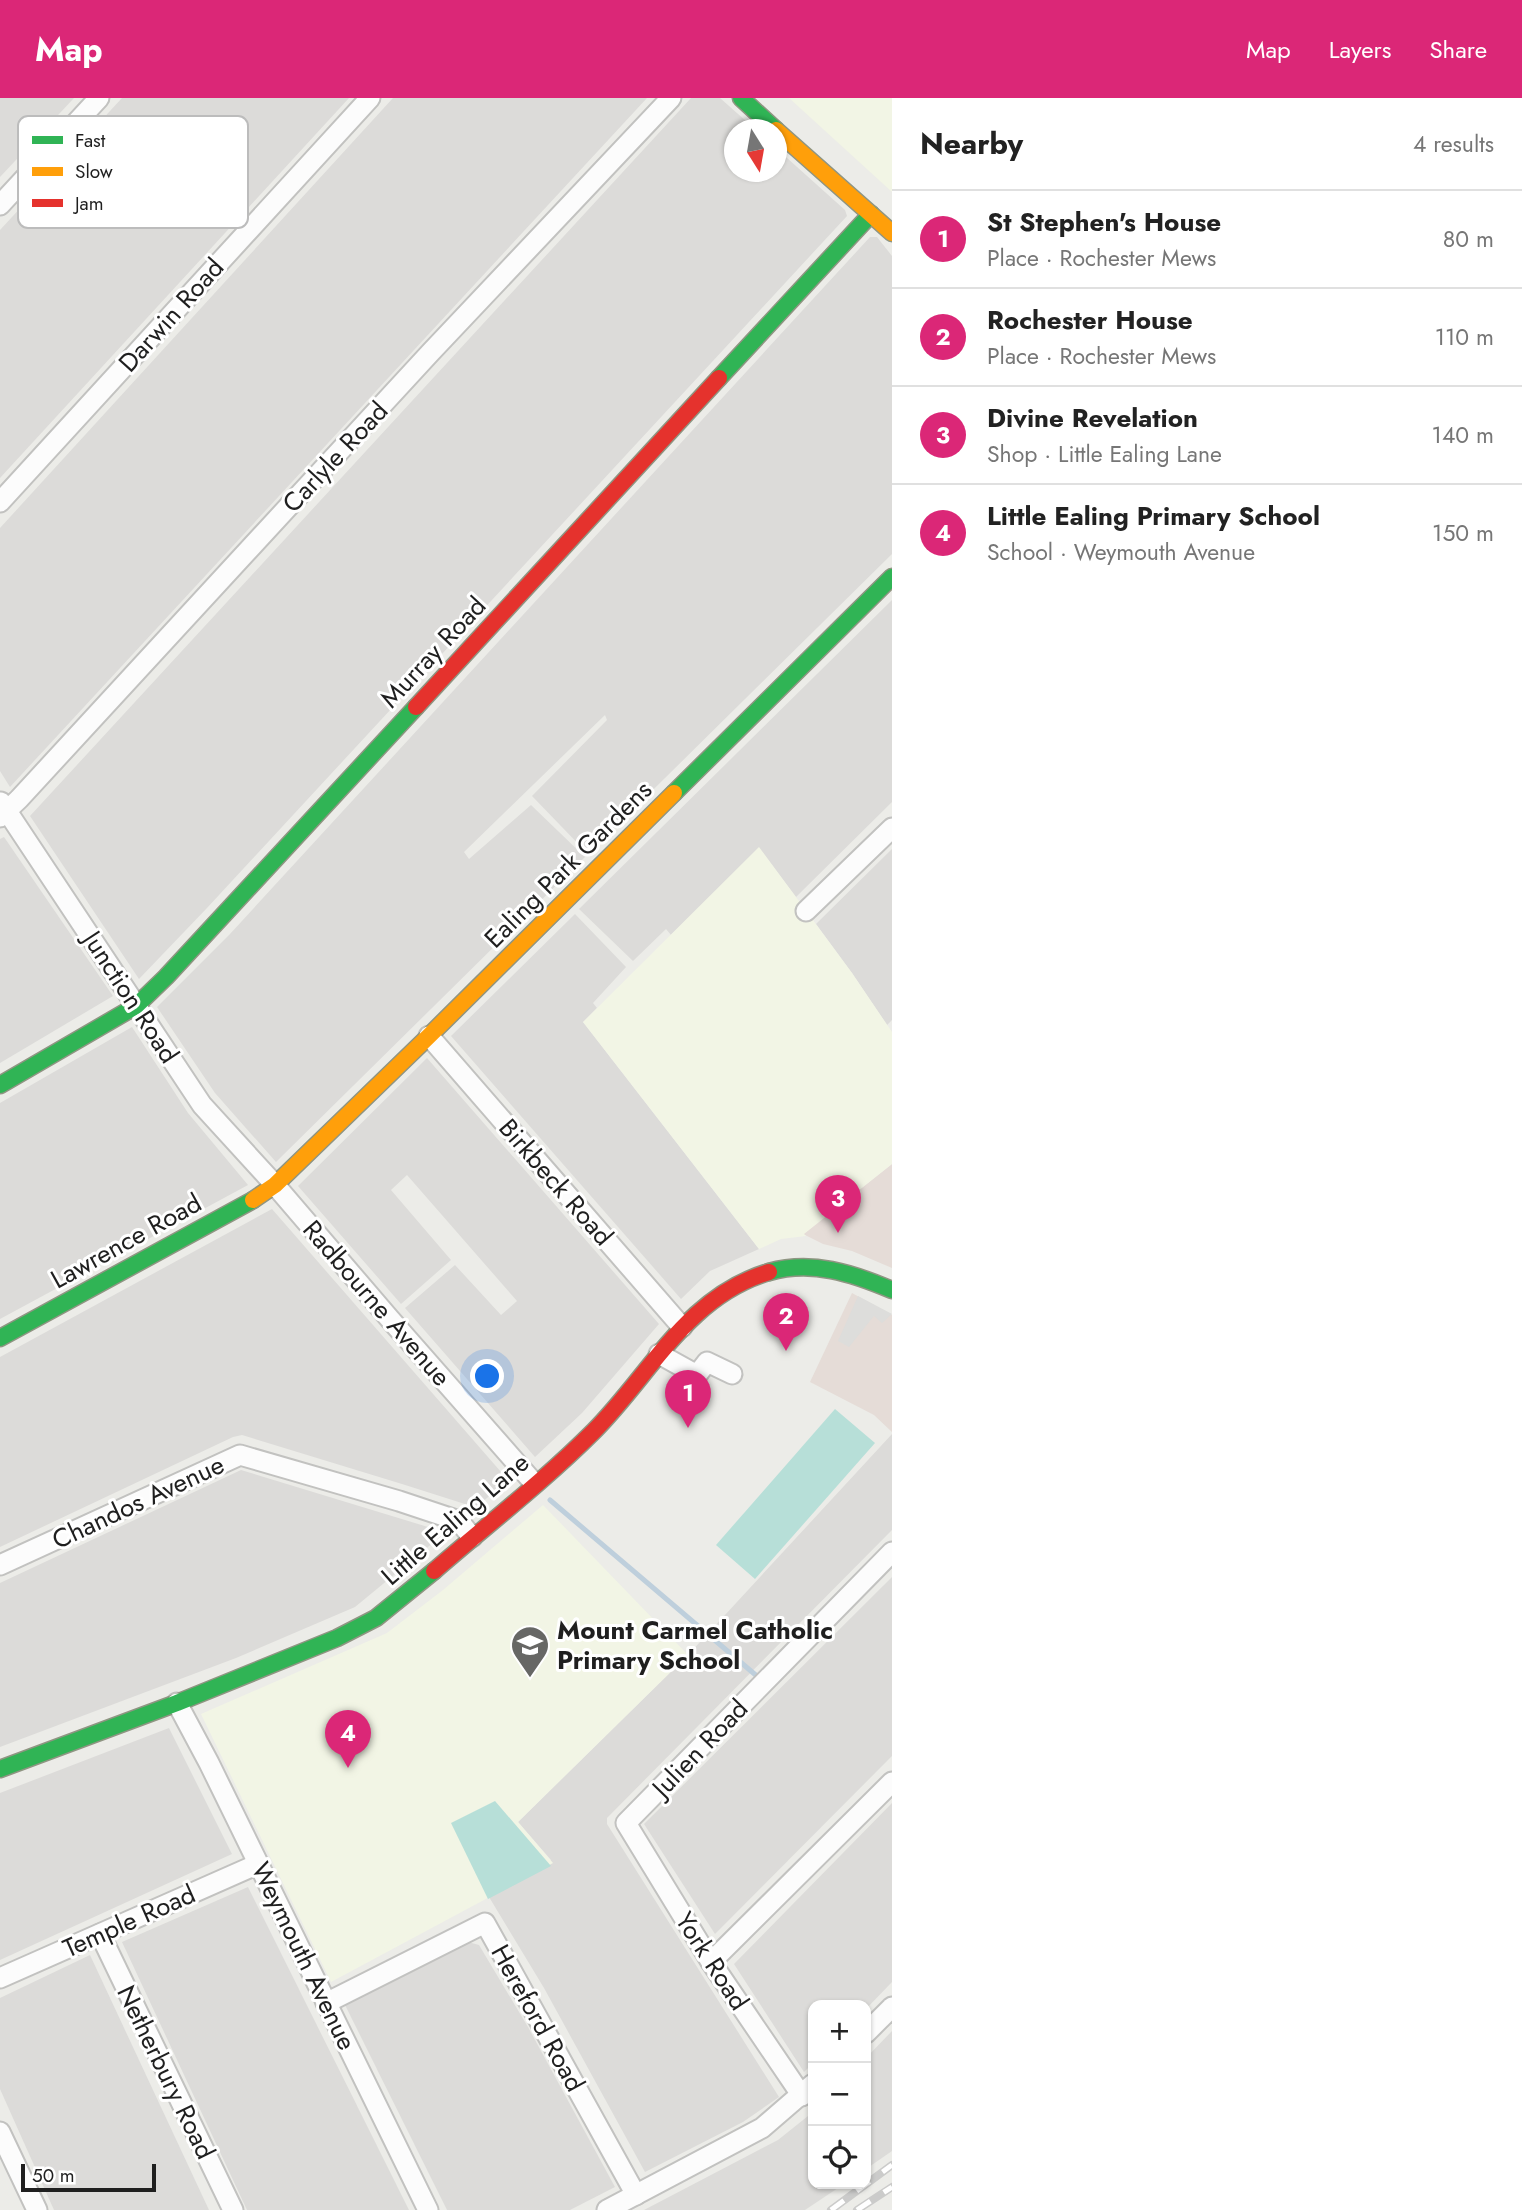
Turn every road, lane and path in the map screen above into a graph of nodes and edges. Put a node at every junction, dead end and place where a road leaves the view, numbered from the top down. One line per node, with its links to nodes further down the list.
1 (99, 98): 5 (street)
2 (370, 98): 12 (street, Darwin Road)
3 (671, 98): 14 (street, Carlyle Road)
4 (741, 98): 6 (street)
5 (82, 116)
6 (764, 119)
7 (787, 140): 10 (street)
8 (18, 186): 9 (street)
9 (0, 205)
10 (871, 214): 11 (street); 17 (street, Murray Road)
11 (892, 233)
12 (0, 502)
13 (892, 577): 18 (street, Ealing Park Gardens)
14 (2, 809): 17 (street, Junction Road)
15 (892, 828): 16 (street)
16 (806, 911)
17 (136, 1006): 19 (street, Murray Road); 20 (street, Junction Road)
18 (429, 1036): 20 (street, Ealing Park Gardens); 22 (street, Birkbeck Road)
19 (0, 1085)
20 (275, 1185): 23 (street, Lawrence Road); 26 (street, Radbourne Avenue)
21 (892, 1290): 22 (street, Little Ealing Lane)
22 (682, 1327): 24 (street, Little Ealing Lane)
23 (0, 1338)
24 (659, 1354): 25 (street); 26 (street, Little Ealing Lane)
25 (732, 1374)
26 (534, 1483): 27 (street, Little Ealing Lane)
27 (472, 1537): 29 (street, Chandos Avenue); 30 (street, Little Ealing Lane)
28 (892, 1552): 33 (street, Julien Road)
29 (0, 1565)
30 (177, 1703): 31 (street, Little Ealing Lane); 34 (street, Weymouth Avenue)
31 (0, 1769)
32 (892, 1783): 36 (street)
33 (626, 1823): 36 (street, York Road)
34 (258, 1864): 35 (street, Temple Road); 38 (street, Weymouth Avenue)
35 (100, 1934): 37 (street, Temple Road); 45 (street, Netherbury Road)
36 (711, 1962): 41 (street, York Road)
37 (0, 1978)
38 (326, 2003): 43 (street, Hereford Road); 46 (street, Weymouth Avenue)
39 (892, 2007): 40 (street)
40 (871, 2028)
41 (807, 2090): 43 (street)
42 (0, 2132): 44 (street)
43 (636, 2195): 47 (street)
44 (37, 2210)
45 (233, 2210)
46 (428, 2210)
47 (607, 2210)

